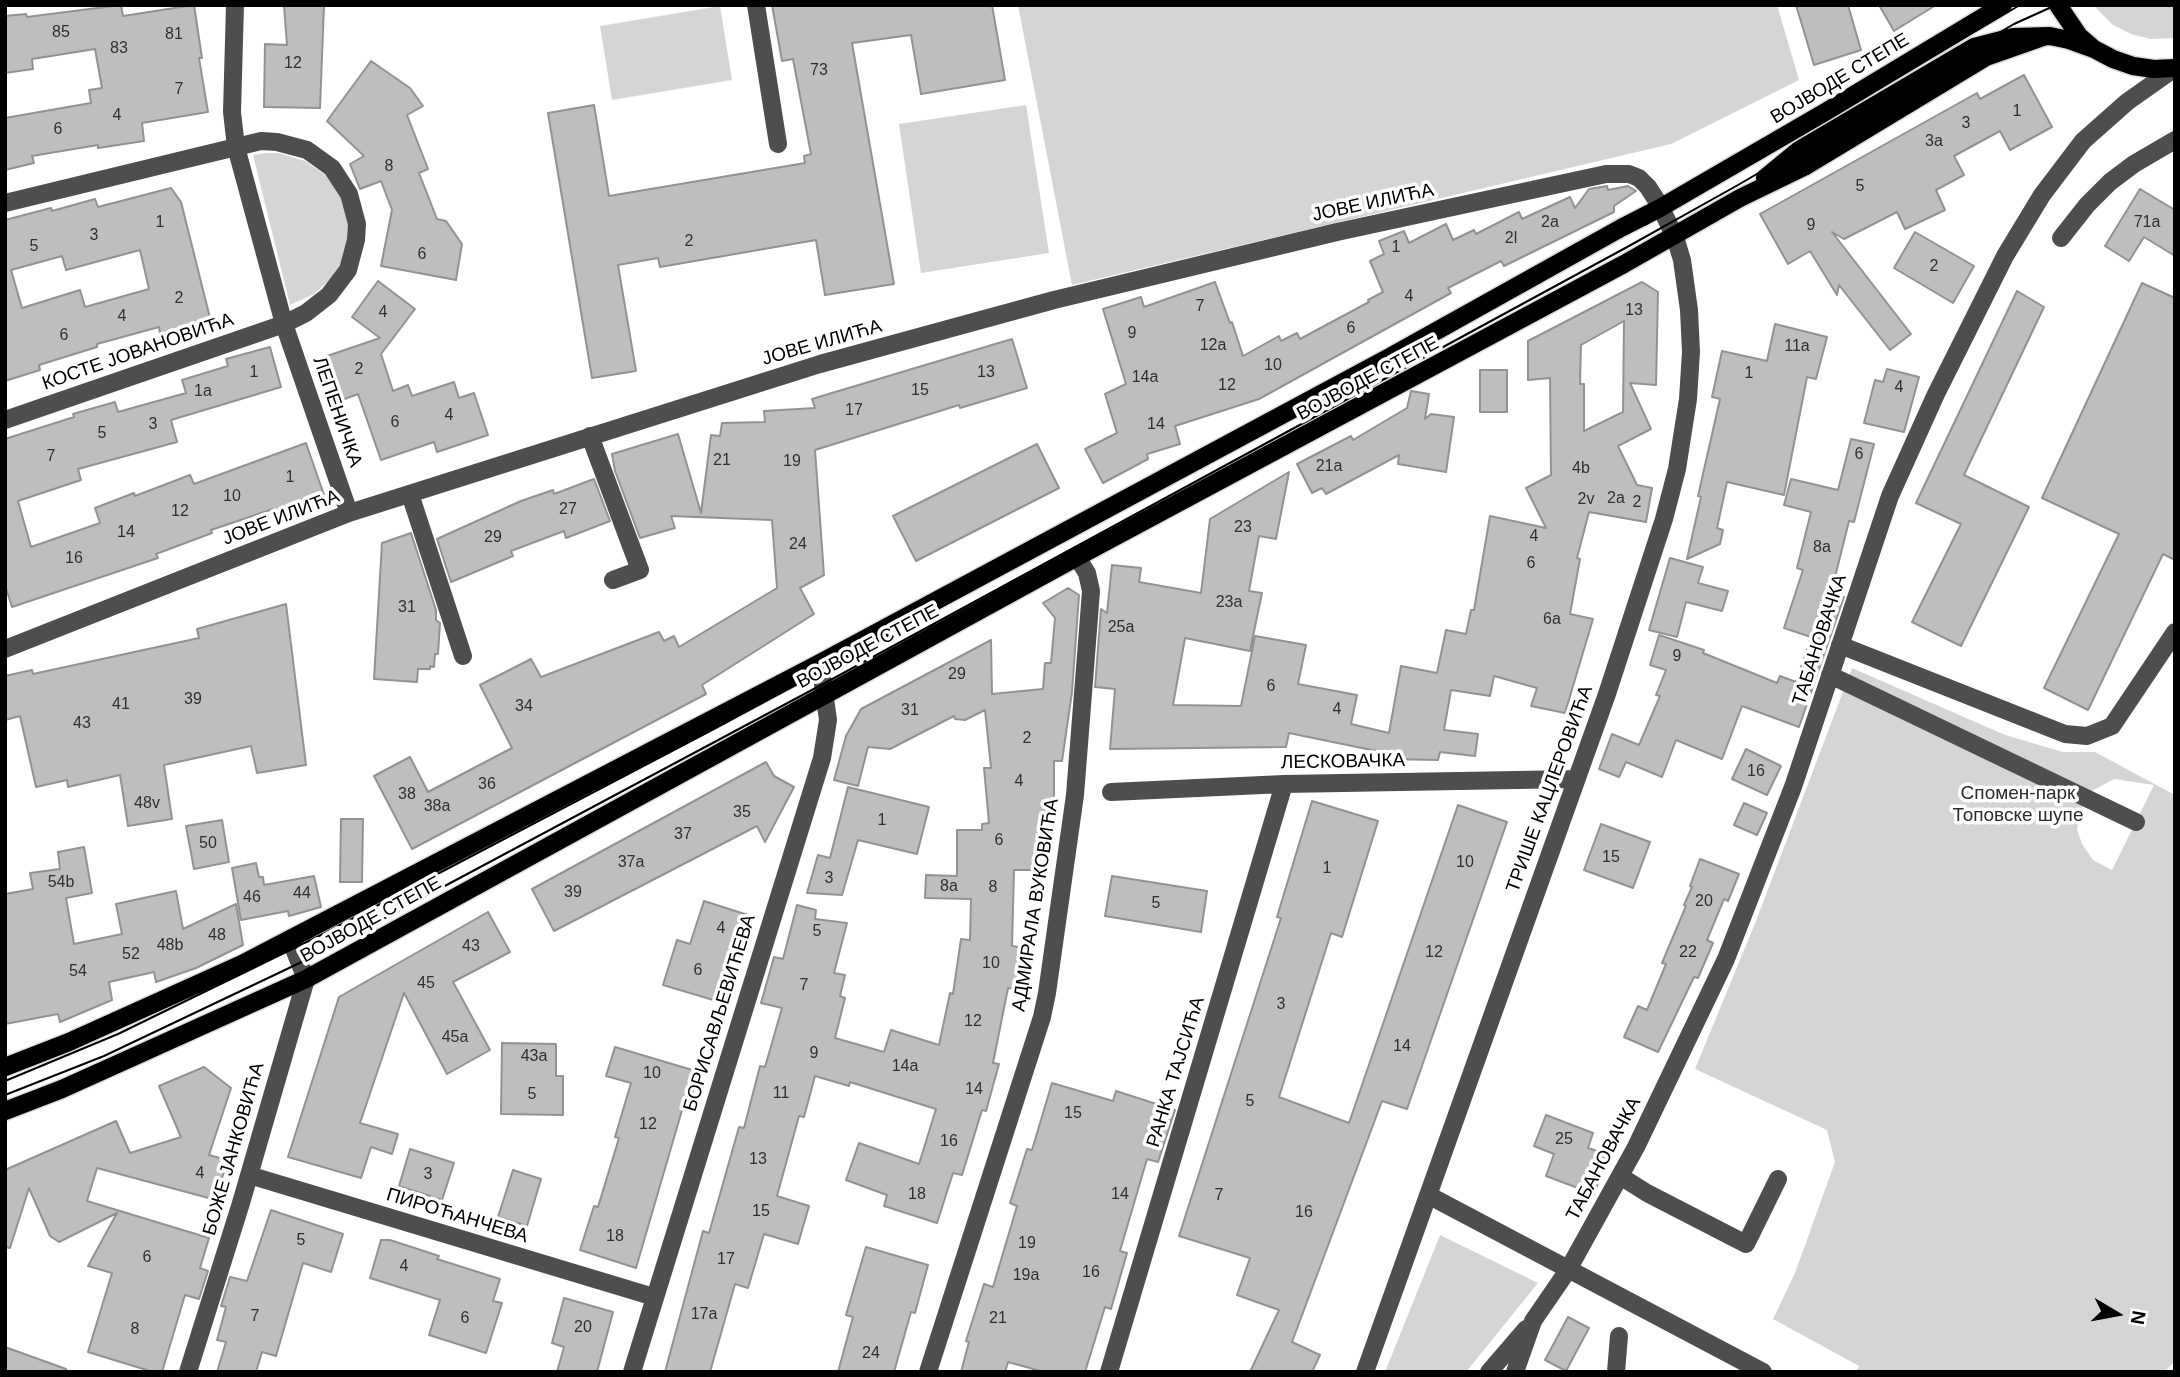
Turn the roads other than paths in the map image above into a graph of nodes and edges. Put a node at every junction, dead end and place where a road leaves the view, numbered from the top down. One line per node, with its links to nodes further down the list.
1 (235, 5): 9 (street, ЛЕПЕНИЧКА)
2 (756, 5): 8 (street)
3 (2003, 5): 11 (main road, ВОЈВОДЕ СТЕПЕ)
4 (2058, 5): 5 (main road)
5 (2094, 49): 6 (main road, ВОЈВОДЕ СТЕПЕ); 12 (main road, ВОЈВОДЕ СТЕПЕ)
6 (2175, 68): 22 (street, ТАБАНОВАЧКА)
7 (2175, 140): 13 (street)
8 (779, 144)
9 (236, 147): 10 (street); 14 (street, ЛЕПЕНИЧКА); 14 (street)
10 (5, 204)
11 (1660, 208): 12 (street, ТРИШЕ КАЦЛЕРОВИЋА); 16 (street, ЈОВЕ ИЛИЋА); 25 (main road, ВОЈВОДЕ СТЕПЕ)
12 (1675, 237): 19 (main road, ВОЈВОДЕ СТЕПЕ); 28 (street, ТРИШЕ КАЦЛЕРОВИЋА)
13 (2061, 238)
14 (284, 324): 15 (street, КОСТЕ ЈОВАНОВИЋА); 18 (street, ЛЕПЕНИЧКА)
15 (5, 420)
16 (590, 436): 17 (street, ЈОВЕ ИЛИЋА); 20 (street)
17 (410, 494): 18 (street, ЈОВЕ ИЛИЋА); 24 (street)
18 (349, 513): 23 (street, ЈОВЕ ИЛИЋА)
19 (1077, 557): 27 (main road, ВОЈВОДЕ СТЕПЕ); 46 (street, АДМИРАЛА ВУКОВИЋА)
20 (613, 580)
21 (2175, 632): 22 (street)
22 (1840, 645): 26 (street, ТАБАНОВАЧКА)
23 (5, 649)
24 (463, 656)
25 (820, 663): 27 (street, БОРИСАВЉЕВИЋЕВА); 32 (main road, ВОЈВОДЕ СТЕПЕ)
26 (1830, 675): 31 (street); 37 (street, ТАБАНОВАЧКА)
27 (826, 693): 33 (main road, ВОЈВОДЕ СТЕПЕ); 41 (street, БОРИСАВЉЕВИЋЕВА)
28 (1576, 779): 29 (street, ЛЕСКОВАЧКА); 39 (street, ТРИШЕ КАЦЛЕРОВИЋА)
29 (1284, 784): 30 (street, ЛЕСКОВАЧКА); 47 (street, РАНКА ТАЈСИЋА)
30 (1111, 792)
31 (2136, 822)
32 (290, 939): 33 (street); 34 (main road, ВОЈВОДЕ СТЕПЕ)
33 (306, 979): 35 (main road, ВОЈВОДЕ СТЕПЕ); 36 (street, БОЖЕ ЈАНКОВИЋА)
34 (5, 1067)
35 (5, 1111)
36 (249, 1175): 41 (street, ПИРОЋАНЧЕВА); 44 (street, БОЖЕ ЈАНКОВИЋА)
37 (1620, 1176): 38 (street); 40 (street, ТАБАНОВАЧКА)
38 (1778, 1179)
39 (1428, 1195): 40 (street); 48 (street, ТРИШЕ КАЦЛЕРОВИЋА)
40 (1568, 1270): 42 (street, ТАБАНОВАЧКА); 52 (street)
41 (654, 1297): 45 (street, БОРИСАВЉЕВИЋЕВА)
42 (1533, 1321): 49 (street); 50 (street, ТАБАНОВАЧКА)
43 (1619, 1335): 51 (street)
44 (188, 1372)
45 (632, 1372)
46 (928, 1372)
47 (1109, 1372)
48 (1365, 1372)
49 (1489, 1372)
50 (1515, 1372)
51 (1616, 1372)
52 (1763, 1372)

